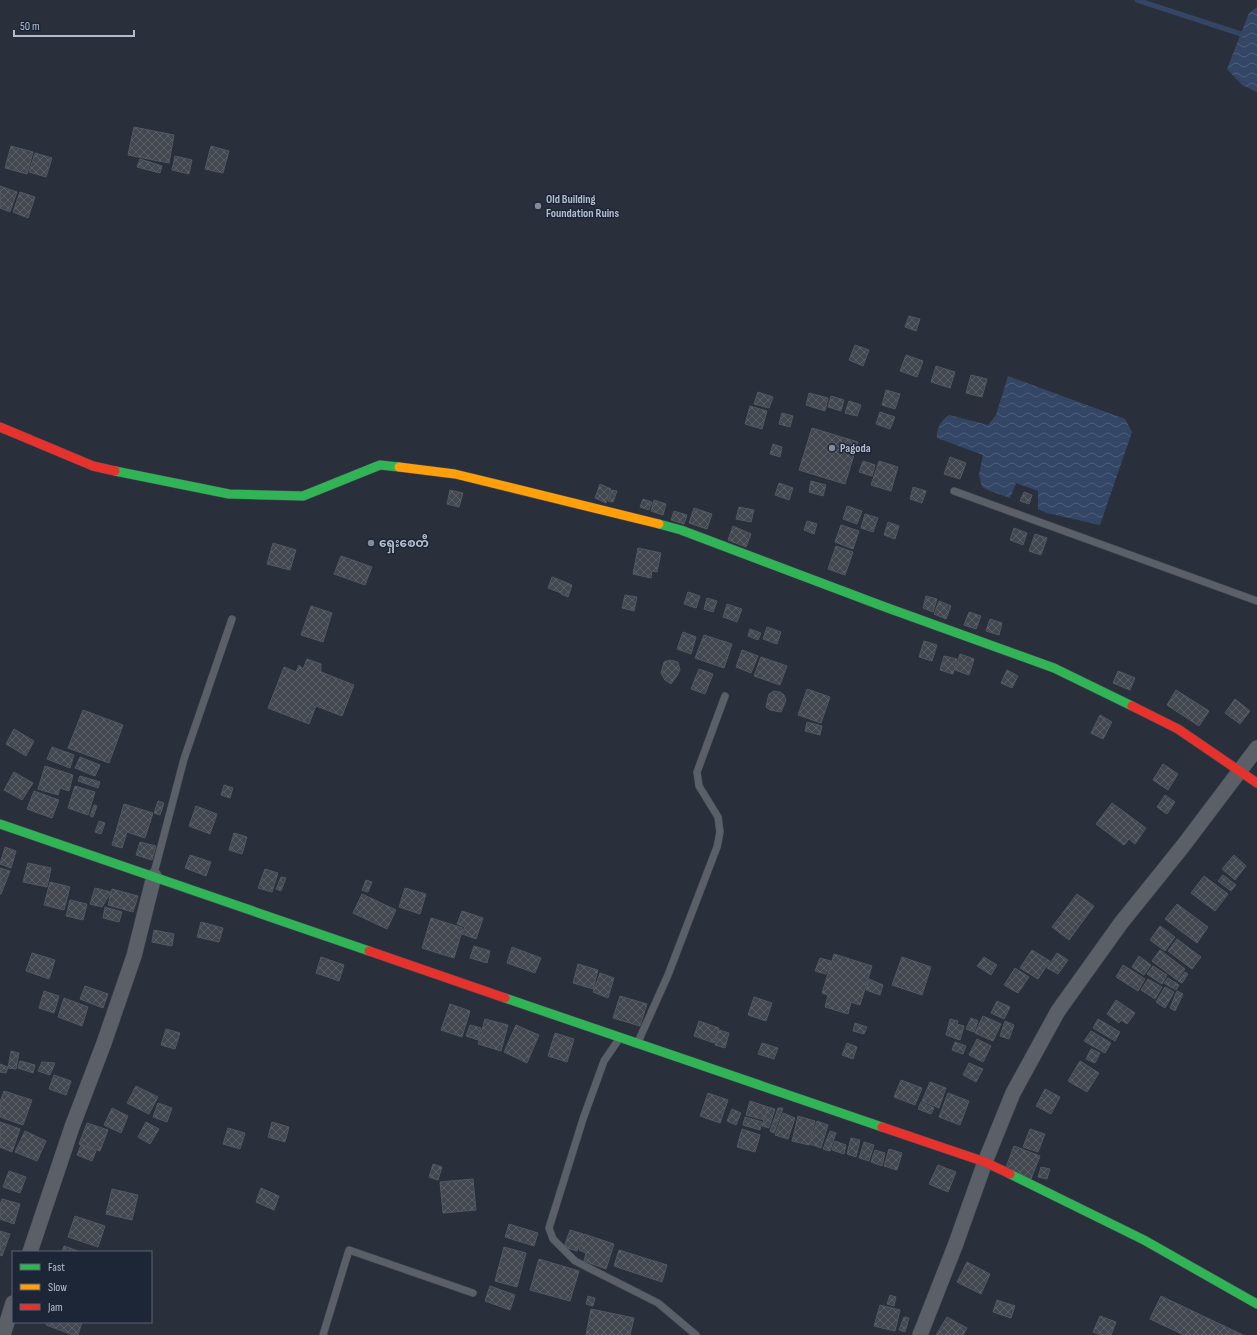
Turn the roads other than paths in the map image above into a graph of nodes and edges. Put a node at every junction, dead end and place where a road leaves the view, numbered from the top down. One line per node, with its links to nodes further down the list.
1 (0, 426): 7 (street)
2 (954, 491): 3 (lane)
3 (1257, 601)
4 (232, 619): 10 (lane)
5 (725, 696): 12 (lane)
6 (1257, 748): 7 (street)
7 (1239, 771): 8 (street); 13 (street)
8 (1257, 783)
9 (0, 824): 10 (street)
10 (154, 876): 11 (street); 14 (street)
11 (620, 1038): 12 (street); 20 (lane)
12 (637, 1044): 13 (street)
13 (985, 1162): 16 (street); 21 (street)
14 (30, 1251)
15 (473, 1293): 19 (lane)
16 (1257, 1304)
17 (12, 1306): 18 (street)
18 (3, 1335)
19 (323, 1335)
20 (696, 1335)
21 (920, 1335)

